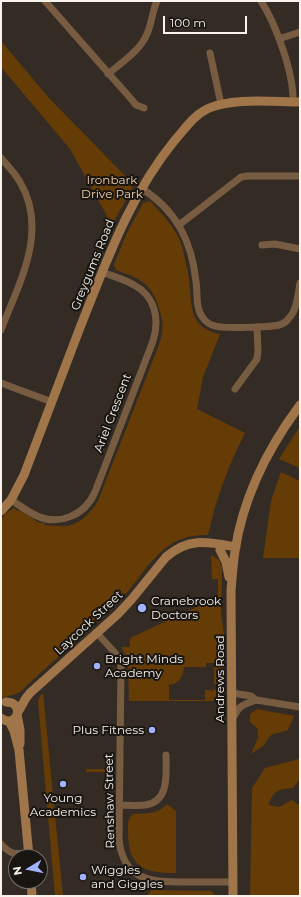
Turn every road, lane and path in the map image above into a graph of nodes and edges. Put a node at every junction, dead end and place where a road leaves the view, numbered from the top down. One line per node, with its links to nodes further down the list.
1 (45, 1): 7 (street)
2 (157, 1): 7 (street)
3 (261, 1): 5 (street)
4 (300, 32): 5 (street)
5 (278, 39): 8 (street)
6 (210, 53): 9 (street)
7 (108, 74): 10 (street)
8 (296, 102): 9 (street, Greygums Road)
9 (221, 104): 13 (street, Greygums Road)
10 (144, 108)
11 (1, 158): 20 (street)
12 (300, 176): 14 (street)
13 (142, 188): 14 (street); 17 (street, Greygums Road)
14 (179, 225): 19 (street)
15 (262, 246): 16 (street)
16 (300, 249)
17 (102, 272): 23 (street, Greygums Road); 25 (street, Ariel Crescent)
18 (300, 284): 19 (street)
19 (257, 327): 22 (street)
20 (1, 330)
21 (1, 383): 23 (street)
22 (235, 389)
23 (52, 402): 25 (street, Greygums Road)
24 (300, 405): 27 (street, Andrews Road)
25 (11, 500): 26 (street, Greygums Road)
26 (1, 511)
27 (239, 530): 28 (street); 29 (street, Andrews Road)
28 (218, 547): 29 (street, Laycock Street); 30 (street); 31 (street, Laycock Street)
29 (235, 550): 30 (street, Andrews Road)
30 (231, 591): 33 (street, Andrews Road)
31 (97, 633): 32 (street, Laycock Street); 42 (street, Renshaw Street)
32 (30, 693): 35 (street, Laycock Street); 37 (street, Laycock Street)
33 (232, 693): 34 (street); 38 (street, Andrews Road)
34 (256, 700): 36 (street); 38 (street)
35 (4, 704): 37 (street)
36 (300, 707)
37 (18, 713): 39 (street); 40 (street)
38 (232, 720): 44 (street, Andrews Road)
39 (4, 721): 40 (street)
40 (19, 750): 43 (street)
41 (166, 755): 42 (street)
42 (120, 805): 44 (street, Renshaw Street)
43 (28, 849)
44 (233, 882): 45 (street, Andrews Road)
45 (233, 896)

